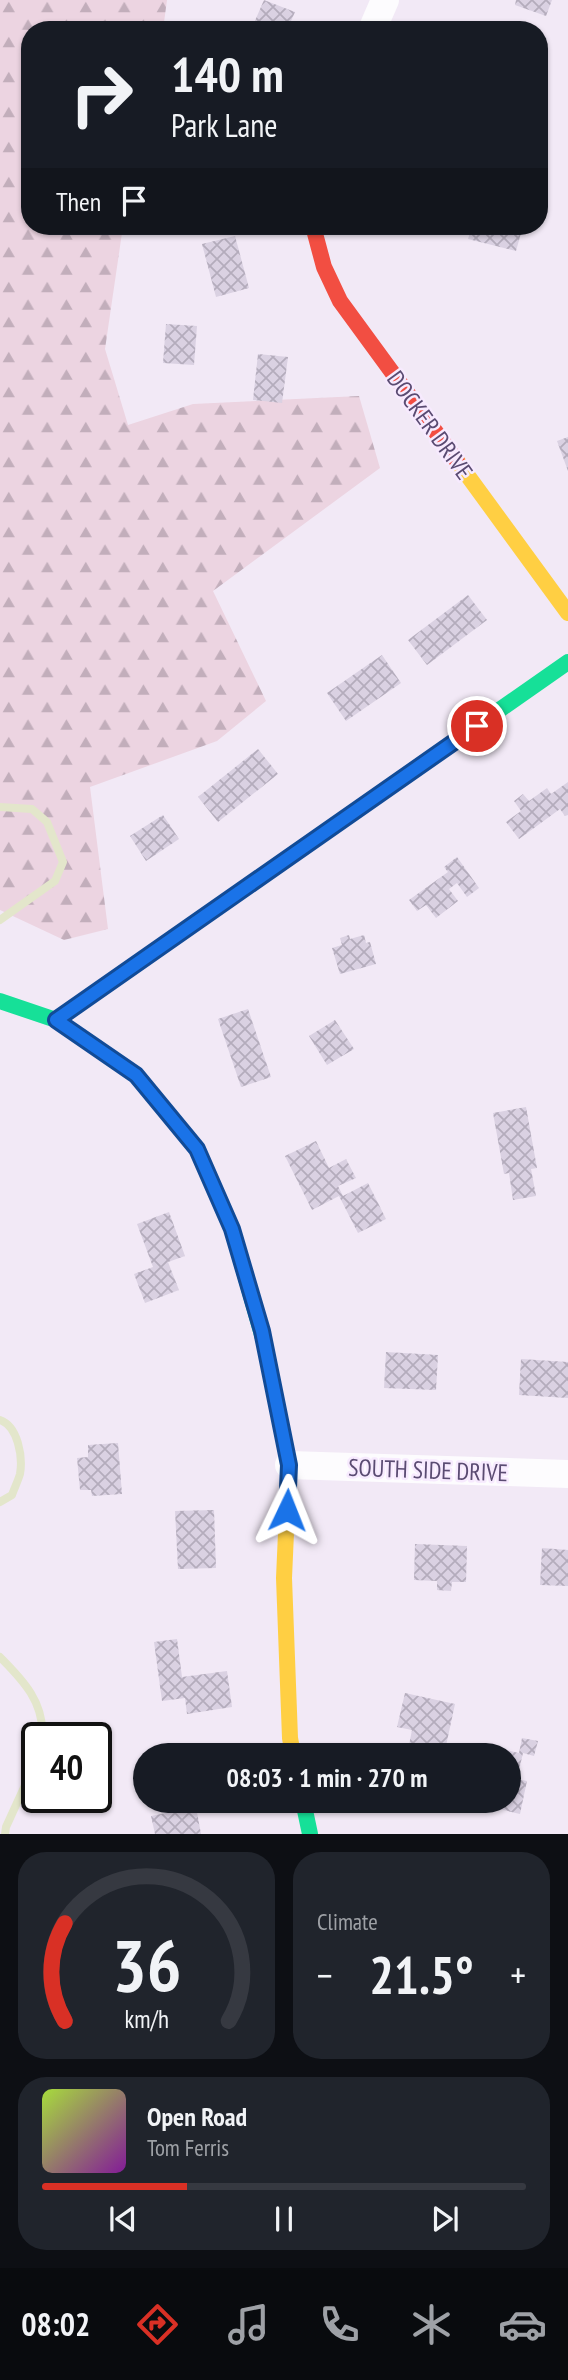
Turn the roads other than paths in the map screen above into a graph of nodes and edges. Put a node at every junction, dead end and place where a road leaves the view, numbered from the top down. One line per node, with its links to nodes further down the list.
1 (385, 0): 2 (street)
2 (376, 21)
3 (315, 235): 4 (street, DOCKER DRIVE)
4 (568, 613)
5 (568, 662): 7 (street)
6 (0, 1000): 7 (street)
7 (56, 1020): 8 (street)
8 (289, 1465): 9 (street, SOUTH SIDE DRIVE); 10 (street)
9 (568, 1474)
10 (291, 1743)
11 (306, 1813): 12 (street)
12 (310, 1834)

